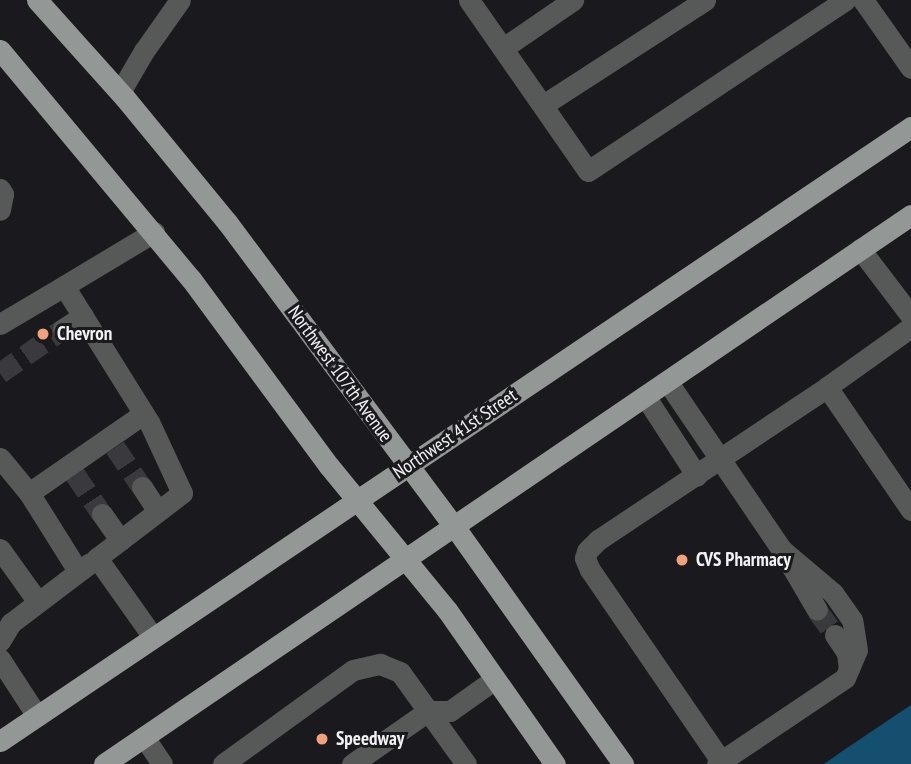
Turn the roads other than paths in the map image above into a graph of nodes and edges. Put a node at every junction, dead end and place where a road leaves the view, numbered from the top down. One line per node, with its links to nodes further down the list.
1 (37, 0): 11 (main road, Northwest 107th Avenue)
2 (180, 0): 11 (lane)
3 (470, 0): 8 (lane)
4 (573, 0): 8 (lane)
5 (705, 0): 12 (lane)
6 (845, 0): 12 (lane)
7 (863, 0): 10 (lane)
8 (503, 48): 12 (lane)
9 (0, 50): 17 (main road)
10 (911, 68)
11 (120, 92): 31 (main road, Northwest 107th Avenue)
12 (542, 105)
13 (911, 127): 31 (main road, Northwest 41st Street)
14 (0, 189): 15 (lane)
15 (0, 210)
16 (911, 215): 18 (main road)
17 (154, 232): 19 (lane); 35 (main road)
18 (860, 249): 21 (lane); 25 (main road)
19 (64, 286): 20 (lane); 22 (lane)
20 (83, 316): 24 (lane); 28 (lane)
21 (911, 316)
22 (0, 324)
23 (911, 327): 26 (lane)
24 (63, 329)
25 (667, 380): 27 (main road); 30 (lane)
26 (827, 387): 30 (lane); 37 (lane)
27 (645, 396): 32 (lane); 39 (main road)
28 (143, 414): 34 (lane); 36 (lane)
29 (0, 458): 34 (lane)
30 (721, 459): 32 (lane); 42 (lane)
31 (408, 466): 35 (main road, Northwest 41st Street); 39 (main road, Northwest 107th Avenue)
32 (696, 476): 58 (lane)
33 (142, 487): 36 (lane)
34 (29, 493): 45 (lane)
35 (356, 500): 44 (main road); 49 (main road, Northwest 41st Street)
36 (157, 510): 40 (lane)
37 (911, 510)
38 (102, 514): 40 (lane)
39 (454, 526): 44 (main road); 65 (main road, Northwest 107th Avenue)
40 (120, 540): 43 (lane)
41 (0, 549): 46 (lane)
42 (782, 550): 47 (lane); 52 (lane)
43 (97, 558): 45 (lane); 49 (lane)
44 (405, 560): 53 (main road); 56 (main road)
45 (78, 571): 46 (lane)
46 (38, 602): 50 (lane)
47 (817, 610)
48 (835, 635): 52 (lane)
49 (153, 637): 55 (main road, Northwest 41st Street)
50 (0, 641)
51 (0, 659): 55 (lane)
52 (849, 670): 58 (lane)
53 (495, 679): 54 (lane); 64 (main road)
54 (428, 711): 61 (lane); 62 (lane); 63 (lane)
55 (37, 716): 57 (main road, Northwest 41st Street)
56 (144, 737): 59 (main road); 60 (lane)
57 (0, 741)
58 (719, 763)
59 (104, 764)
60 (162, 764)
61 (223, 764)
62 (352, 764)
63 (466, 764)
64 (555, 764)
65 (623, 764)

